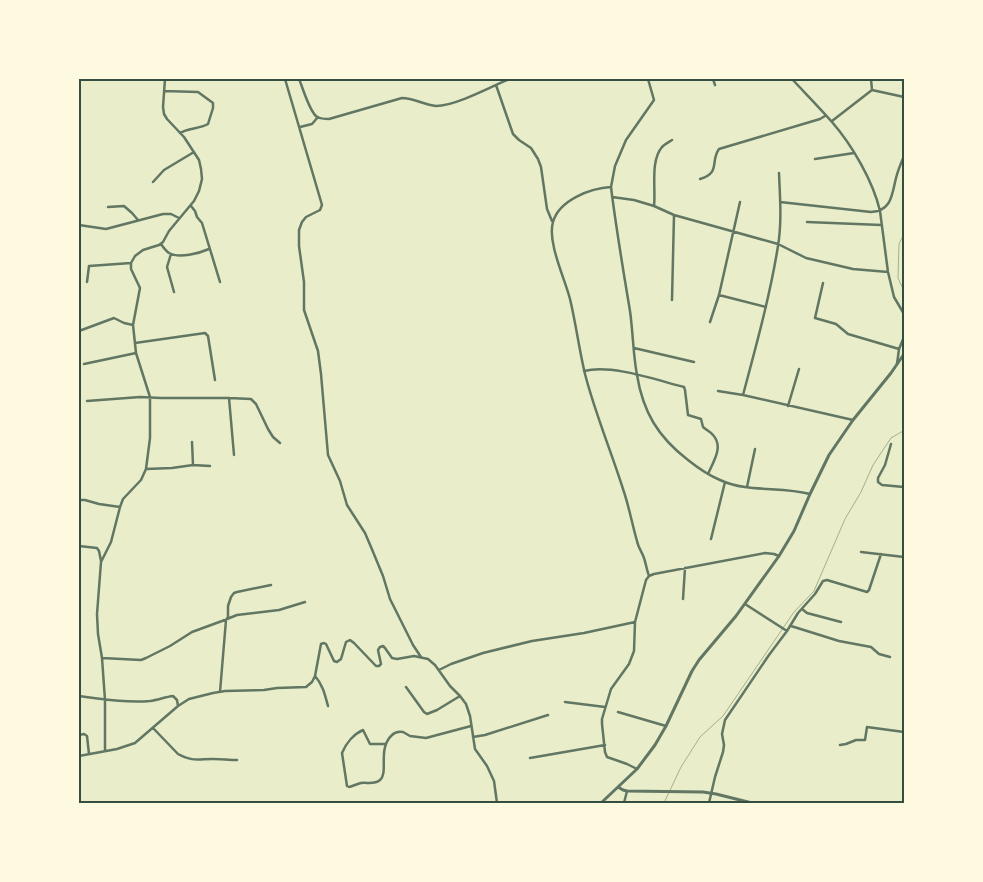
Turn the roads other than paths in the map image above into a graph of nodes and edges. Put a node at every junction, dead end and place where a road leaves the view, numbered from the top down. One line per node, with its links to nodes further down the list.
1 (165, 79): 12 (street)
2 (285, 79): 17 (street)
3 (299, 79): 15 (street)
4 (509, 79): 9 (street)
5 (648, 79): 27 (street)
6 (713, 79): 10 (street)
7 (792, 79): 14 (street)
8 (871, 79): 11 (street)
9 (496, 85): 15 (street); 39 (street)
10 (715, 85)
11 (872, 90): 13 (street); 16 (street)
12 (164, 91): 18 (street); 18 (street)
13 (904, 97)
14 (825, 116): 16 (street); 25 (street)
15 (318, 117): 17 (street)
16 (832, 121): 21 (street)
17 (300, 127): 114 (street)
18 (180, 133): 20 (street)
19 (672, 140): 32 (street)
20 (194, 152): 26 (street); 31 (street)
21 (854, 153): 23 (street); 34 (street)
22 (904, 156): 34 (street)
23 (815, 159)
24 (779, 173): 30 (street)
25 (700, 179)
26 (153, 182)
27 (611, 187): 28 (street); 39 (street)
28 (612, 197): 32 (street); 62 (street)
29 (740, 202): 42 (street)
30 (780, 202): 34 (street); 44 (street)
31 (191, 206): 36 (street); 45 (street)
32 (654, 206): 35 (street)
33 (108, 207): 37 (street)
34 (880, 211): 41 (street)
35 (674, 215): 42 (street); 54 (street)
36 (180, 218): 37 (street); 43 (street)
37 (138, 220): 40 (street)
38 (807, 222): 41 (street)
39 (552, 223): 70 (street)
40 (79, 225)
41 (881, 225): 48 (street)
42 (734, 231): 44 (street); 53 (street)
43 (161, 244): 46 (street); 47 (street)
44 (778, 244): 48 (street); 55 (street)
45 (210, 248): 46 (street); 50 (street)
46 (171, 254): 52 (street)
47 (131, 263): 49 (street); 58 (street)
48 (888, 272): 56 (street)
49 (87, 282)
50 (220, 282)
51 (823, 283): 63 (street)
52 (174, 292)
53 (719, 295): 55 (street); 57 (street)
54 (672, 300)
55 (766, 306): 74 (street)
56 (904, 314)
57 (710, 322)
58 (133, 325): 59 (street); 61 (street)
59 (79, 331)
60 (904, 337): 63 (street)
61 (136, 343): 64 (street); 72 (street)
62 (634, 348): 66 (street); 71 (street)
63 (899, 349): 68 (street)
64 (136, 354): 67 (street); 75 (street)
65 (904, 354): 68 (street)
66 (694, 362)
67 (84, 364)
68 (897, 364): 79 (street)
69 (799, 369): 78 (street)
70 (584, 371): 71 (street); 103 (street)
71 (637, 375): 88 (street); 88 (street)
72 (215, 380)
73 (718, 391): 74 (street)
74 (743, 395): 78 (street)
75 (150, 397): 76 (street); 77 (street); 87 (street)
76 (229, 398): 81 (street); 84 (street)
77 (87, 401)
78 (788, 406): 79 (street)
79 (853, 420): 92 (street)
80 (192, 442): 85 (street)
81 (280, 443)
82 (891, 444): 91 (street)
83 (756, 449): 90 (street)
84 (234, 455)
85 (193, 465): 86 (street); 87 (street)
86 (210, 466)
87 (146, 469): 94 (street)
88 (708, 474): 89 (street)
89 (725, 482): 90 (street); 95 (street)
90 (747, 487): 92 (street)
91 (904, 487)
92 (810, 494): 99 (street)
93 (79, 500): 94 (street)
94 (120, 507): 101 (street)
95 (711, 539)
96 (79, 546): 101 (street)
97 (861, 552): 98 (street)
98 (882, 554): 100 (street); 108 (street)
99 (779, 556): 102 (street); 107 (street)
100 (904, 558)
101 (101, 562): 116 (street)
102 (685, 568): 103 (street); 105 (street)
103 (649, 576): 110 (street)
104 (271, 585): 109 (street)
105 (683, 599)
106 (305, 602): 109 (street)
107 (745, 604): 113 (street); 131 (street)
108 (802, 610): 111 (street); 112 (street)
109 (226, 620): 116 (street); 120 (street)
110 (635, 622): 117 (street); 127 (street)
111 (841, 622)
112 (790, 626): 113 (street); 115 (street)
113 (784, 629): 147 (street)
114 (422, 657): 117 (street); 118 (street)
115 (890, 657)
116 (102, 658): 123 (street)
117 (439, 670): 122 (street)
118 (315, 676): 120 (street); 126 (street)
119 (406, 687): 122 (street)
120 (220, 692): 125 (street)
121 (79, 696): 123 (street)
122 (460, 696): 130 (street)
123 (105, 700): 125 (street); 139 (street)
124 (565, 702): 127 (street)
125 (178, 706): 132 (street)
126 (328, 706)
127 (605, 707): 137 (street)
128 (618, 712): 131 (street)
129 (548, 715): 135 (street)
130 (471, 726): 135 (street); 136 (street)
131 (666, 726): 144 (street)
132 (153, 728): 139 (street); 143 (street)
133 (904, 732): 138 (street)
134 (79, 735): 140 (street)
135 (473, 738): 148 (street)
136 (385, 744): 136 (street)
137 (605, 745): 142 (street); 144 (street)
138 (840, 745)
139 (105, 751): 140 (street)
140 (89, 754): 141 (street)
141 (79, 756)
142 (530, 758)
143 (237, 760)
144 (637, 769): 145 (street)
145 (618, 787): 146 (street); 149 (street)
146 (626, 791): 147 (street); 150 (street)
147 (711, 793): 151 (street); 152 (street)
148 (497, 803)
149 (601, 803)
150 (624, 803)
151 (709, 803)
152 (752, 803)

